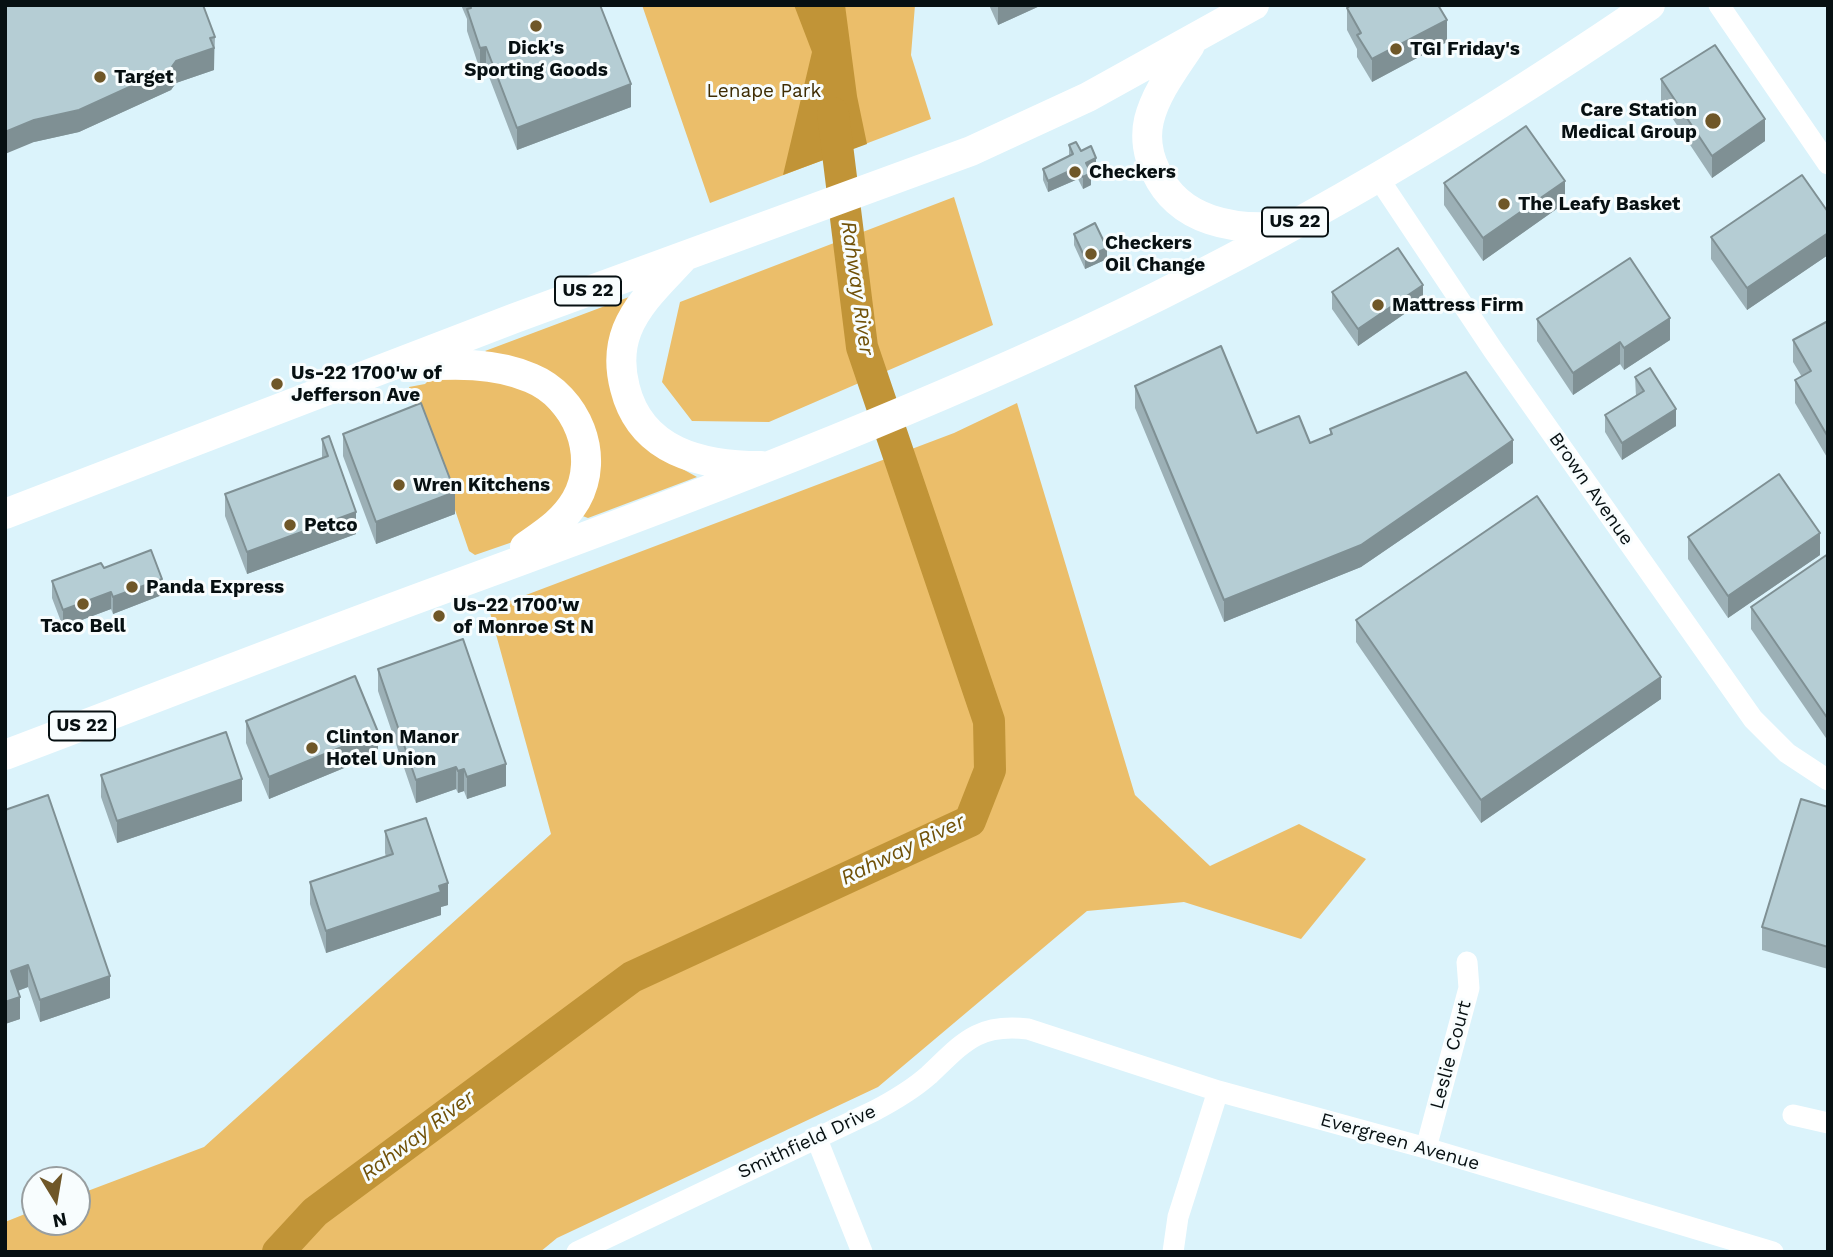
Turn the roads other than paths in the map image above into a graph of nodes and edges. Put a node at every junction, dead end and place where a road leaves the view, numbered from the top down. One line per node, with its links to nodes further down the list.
1 (1254, 5): 4 (highway, US 22)
2 (1650, 5): 6 (highway, US 22)
3 (1719, 5): 5 (street)
4 (1192, 42): 7 (highway); 8 (highway, US 22)
5 (1828, 164)
6 (1377, 176): 7 (highway, US 22); 14 (street, Brown Avenue)
7 (1289, 225): 10 (highway, US 22)
8 (685, 256): 9 (highway, US 22); 10 (highway)
9 (390, 366): 11 (highway, US 22); 12 (highway)
10 (773, 466): 12 (highway, US 22)
11 (5, 514)
12 (490, 572): 13 (highway, US 22)
13 (5, 755)
14 (1828, 780)
15 (1467, 962): 21 (street, Leslie Court)
16 (1028, 1029): 17 (street, Evergreen Avenue); 20 (street, Smithfield Drive)
17 (1218, 1091): 21 (street, Evergreen Avenue); 25 (street)
18 (1793, 1115): 19 (street)
19 (1828, 1123)
20 (816, 1137): 23 (street, Smithfield Drive); 24 (street)
21 (1426, 1148): 22 (street, Evergreen Avenue)
22 (1716, 1244): 26 (street, Evergreen Avenue)
23 (577, 1252)
24 (862, 1252)
25 (1173, 1252)
26 (1773, 1252)

